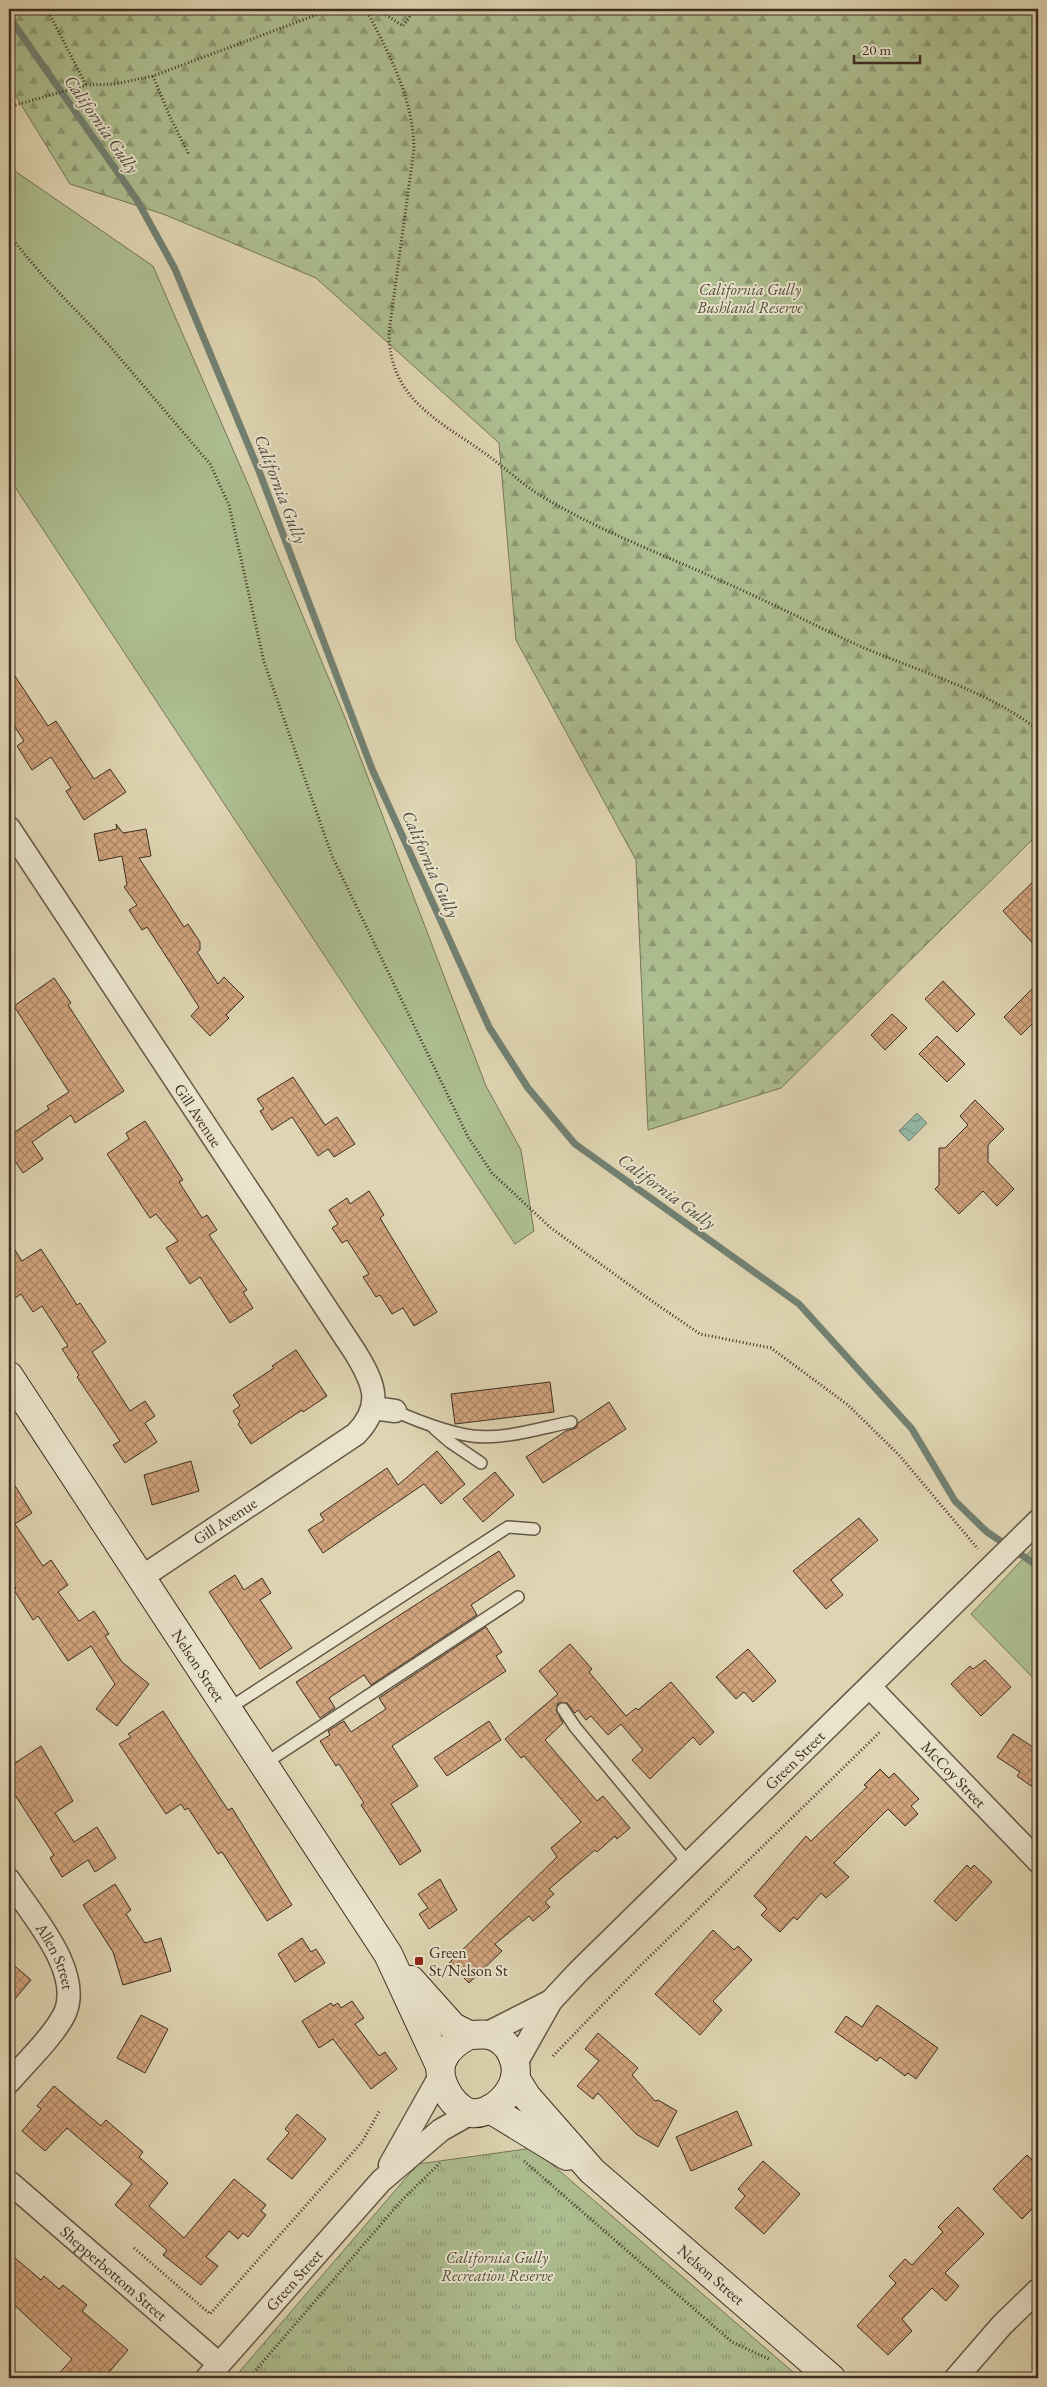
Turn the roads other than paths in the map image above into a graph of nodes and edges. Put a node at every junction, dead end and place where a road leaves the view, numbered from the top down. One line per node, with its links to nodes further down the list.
1 (9, 828): 3 (street, Gill Avenue)
2 (9, 1376): 9 (street, Nelson Street)
3 (384, 1409): 5 (lane); 9 (street, Gill Avenue)
4 (571, 1422): 5 (lane)
5 (433, 1427): 6 (lane)
6 (481, 1462)
7 (1038, 1521): 11 (street, Green Street)
8 (534, 1529): 12 (lane)
9 (142, 1576): 12 (street, Nelson Street)
10 (518, 1597): 14 (lane)
11 (870, 1688): 15 (street, McCoy Street); 16 (street, Green Street)
12 (228, 1709): 14 (street, Nelson Street)
13 (563, 1710): 16 (lane)
14 (264, 1764): 18 (street, Nelson Street)
15 (1038, 1861)
16 (689, 1864): 19 (street, Green Street)
17 (9, 1880): 23 (street, Allen Street)
18 (388, 1954): 20 (street, Nelson Street); 21 (street, Nelson Street)
19 (551, 2001): 20 (street, Green Street); 22 (street, Green Street)
20 (477, 2035): 21 (street); 22 (street)
21 (440, 2071): 24 (street); 26 (street, Green Street)
22 (516, 2071): 24 (street); 25 (street, Nelson Street)
23 (9, 2082)
24 (480, 2111): 25 (street, Nelson Street); 26 (street, Green Street)
25 (592, 2171): 31 (street, Nelson Street)
26 (381, 2181): 30 (street, Green Street)
27 (9, 2182): 30 (street, Shepperbottom Street)
28 (1038, 2290): 29 (street)
29 (979, 2353): 32 (street); 33 (street)
30 (213, 2371)
31 (831, 2378)
32 (956, 2378)
33 (968, 2378)

